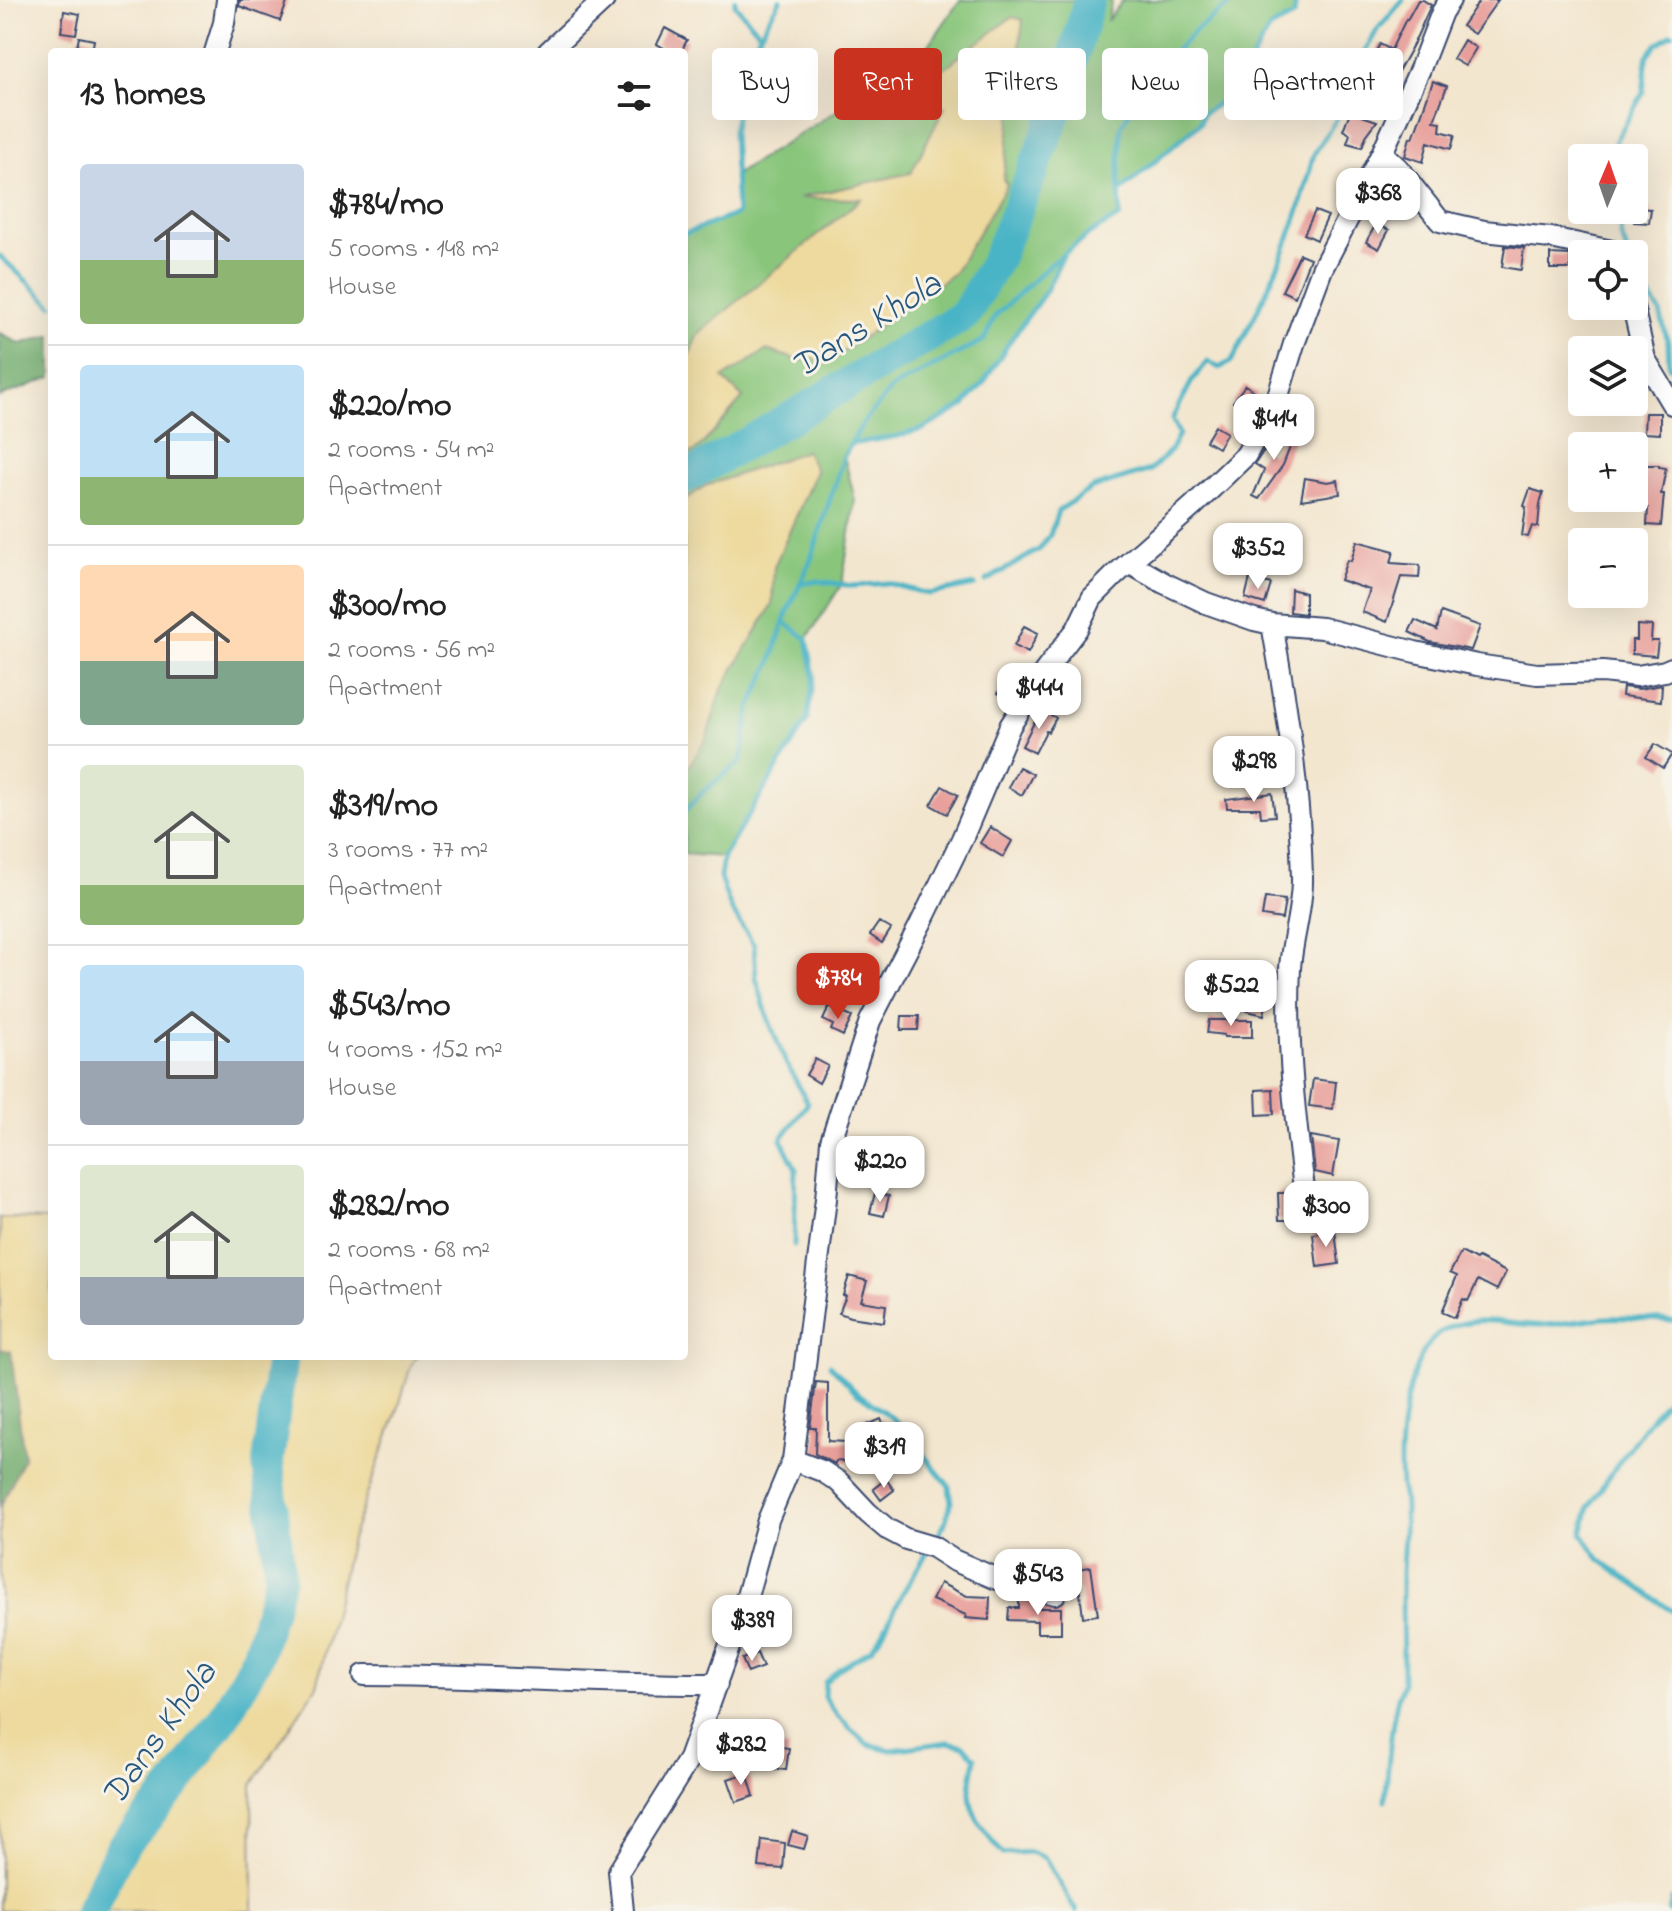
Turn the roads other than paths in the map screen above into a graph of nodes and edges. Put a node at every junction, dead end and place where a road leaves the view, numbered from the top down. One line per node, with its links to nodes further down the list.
1 (227, 0): 4 (street)
2 (604, 0): 5 (street)
3 (1450, 0): 6 (street)
4 (216, 48)
5 (552, 48)
6 (1382, 153): 7 (street); 10 (street)
7 (1568, 242)
8 (1636, 320): 9 (street)
9 (1672, 404)
10 (1129, 563): 11 (street); 14 (street)
11 (1272, 624): 12 (street); 13 (street)
12 (1672, 668)
13 (1306, 1204)
14 (793, 1460): 15 (street); 17 (street)
15 (1055, 1594)
16 (364, 1675): 17 (street)
17 (717, 1684): 18 (street)
18 (623, 1911)

